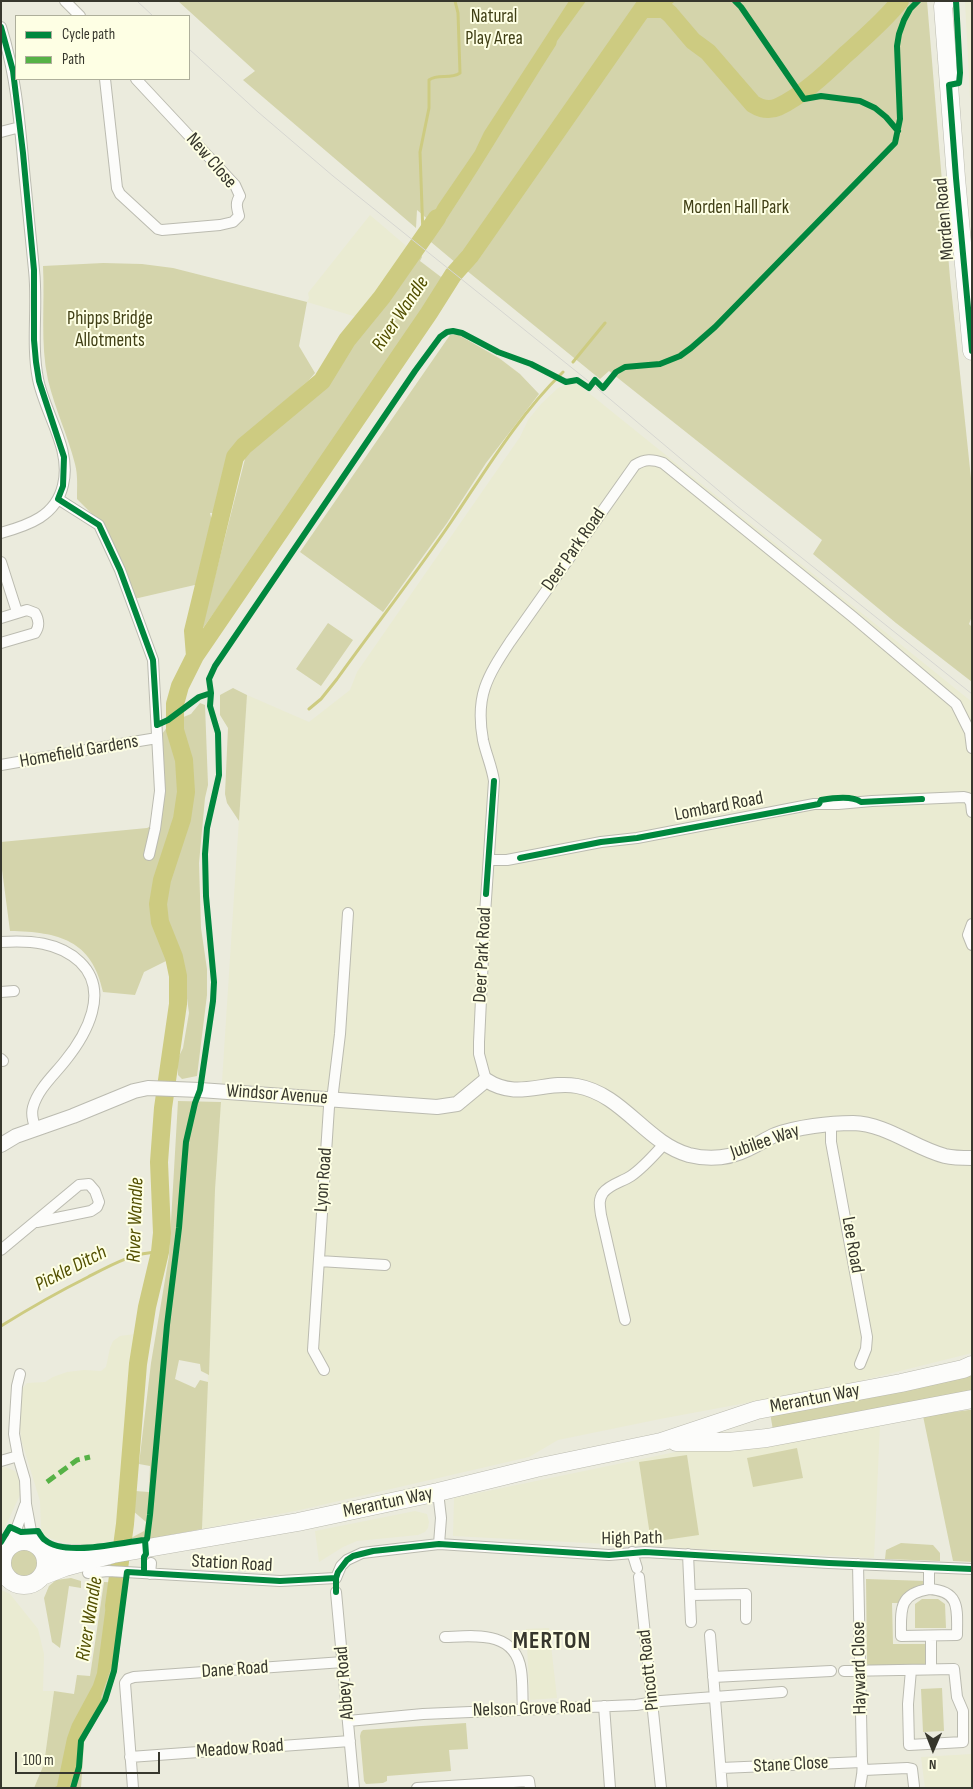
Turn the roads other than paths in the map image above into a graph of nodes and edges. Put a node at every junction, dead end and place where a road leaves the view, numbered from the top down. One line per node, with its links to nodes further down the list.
1 (65, 1): 3 (street)
2 (942, 3): 11 (highway, Morden Road)
3 (79, 15)
4 (1, 27): 5 (street)
5 (15, 71)
6 (16, 80): 9 (street)
7 (105, 80): 8 (street, New Close)
8 (137, 80)
9 (20, 127): 10 (street); 12 (street)
10 (1, 132)
11 (972, 351)
12 (58, 499): 13 (street); 18 (street)
13 (1, 533)
14 (1, 562): 15 (street)
15 (17, 612): 16 (street); 17 (street)
16 (1, 618)
17 (1, 644)
18 (157, 738): 20 (street, Homefield Gardens); 23 (street)
19 (972, 748): 24 (street, Deer Park Road)
20 (1, 766)
21 (970, 795): 22 (street, Lombard Road); 24 (street, Lombard Road)
22 (972, 812)
23 (149, 855)
24 (489, 860): 31 (street, Deer Park Road)
25 (348, 913): 32 (street, Lyon Road)
26 (972, 924): 28 (street)
27 (1, 942): 34 (street)
28 (972, 945)
29 (14, 991): 30 (street)
30 (1, 992)
31 (486, 1080): 32 (street, Windsor Avenue); 35 (street, Jubilee Way)
32 (331, 1100): 34 (street, Windsor Avenue); 40 (street, Lyon Road)
33 (831, 1125): 35 (street, Jubilee Way); 37 (street, Jubilee Way); 43 (street, Lee Road)
34 (36, 1129): 36 (street, Windsor Avenue)
35 (665, 1143): 42 (street)
36 (1, 1145)
37 (972, 1158)
38 (36, 1222): 38 (street); 39 (street)
39 (1, 1250)
40 (318, 1261): 41 (street); 45 (street, Lyon Road)
41 (385, 1265)
42 (625, 1320)
43 (860, 1364)
44 (972, 1365): 48 (highway, Merantun Way)
45 (324, 1370)
46 (20, 1374): 49 (street)
47 (972, 1399): 48 (highway, Merantun Way)
48 (661, 1442): 51 (highway, Merantun Way)
49 (18, 1456): 50 (street); 52 (street)
50 (1, 1460)
51 (438, 1492): 53 (street); 58 (highway, Merantun Way)
52 (26, 1504): 54 (street); 55 (street)
53 (439, 1544): 56 (street, High Path); 66 (street, High Path)
54 (41, 1548): 55 (highway); 58 (highway, Merantun Way); 65 (highway)
55 (5, 1552): 67 (highway)
56 (632, 1552): 57 (street, High Path); 85 (street, Pincott Road)
57 (688, 1554): 60 (street, High Path); 70 (street)
58 (111, 1562): 63 (street, Station Road); 64 (street, Station Road); 65 (highway, Merantun Way)
59 (151, 1563): 64 (street)
60 (858, 1564): 61 (street, High Path); 77 (street, Hayward Close)
61 (929, 1568): 62 (street, High Path); 68 (street)
62 (972, 1569)
63 (88, 1573)
64 (150, 1574): 66 (street, Station Road)
65 (42, 1576): 67 (highway)
66 (336, 1578)
67 (5, 1580)
68 (929, 1589): 74 (street); 74 (street)
69 (336, 1592): 76 (street, Abbey Road)
70 (691, 1595): 71 (street); 72 (street)
71 (746, 1619)
72 (691, 1622)
73 (710, 1635): 82 (street)
74 (931, 1636): 79 (street)
75 (445, 1638): 87 (street)
76 (343, 1662): 88 (street, Abbey Road); 90 (street, Dane Road)
77 (861, 1670): 78 (street); 81 (street); 91 (street, Hayward Close)
78 (911, 1670): 79 (street); 79 (street)
79 (931, 1670)
80 (831, 1671): 82 (street)
81 (844, 1671)
82 (713, 1677): 84 (street)
83 (782, 1692): 84 (street, Nelson Grove Road)
84 (716, 1698): 85 (street, Nelson Grove Road); 92 (street)
85 (652, 1702): 86 (street, Nelson Grove Road); 99 (street, Pincott Road)
86 (604, 1706): 87 (street, Nelson Grove Road); 98 (street)
87 (522, 1709): 88 (street, Nelson Grove Road)
88 (348, 1721): 89 (street, Abbey Road)
89 (350, 1742): 90 (street, Meadow Road); 95 (street, Abbey Road)
90 (130, 1757): 94 (street)
91 (863, 1766): 92 (street, Stane Close); 93 (street); 101 (street, Hayward Close)
92 (721, 1768): 100 (street)
93 (914, 1786)
94 (133, 1788)
95 (354, 1788)
96 (417, 1788): 97 (street)
97 (530, 1788)
98 (610, 1788)
99 (661, 1788)
100 (722, 1788)
101 (860, 1788)

